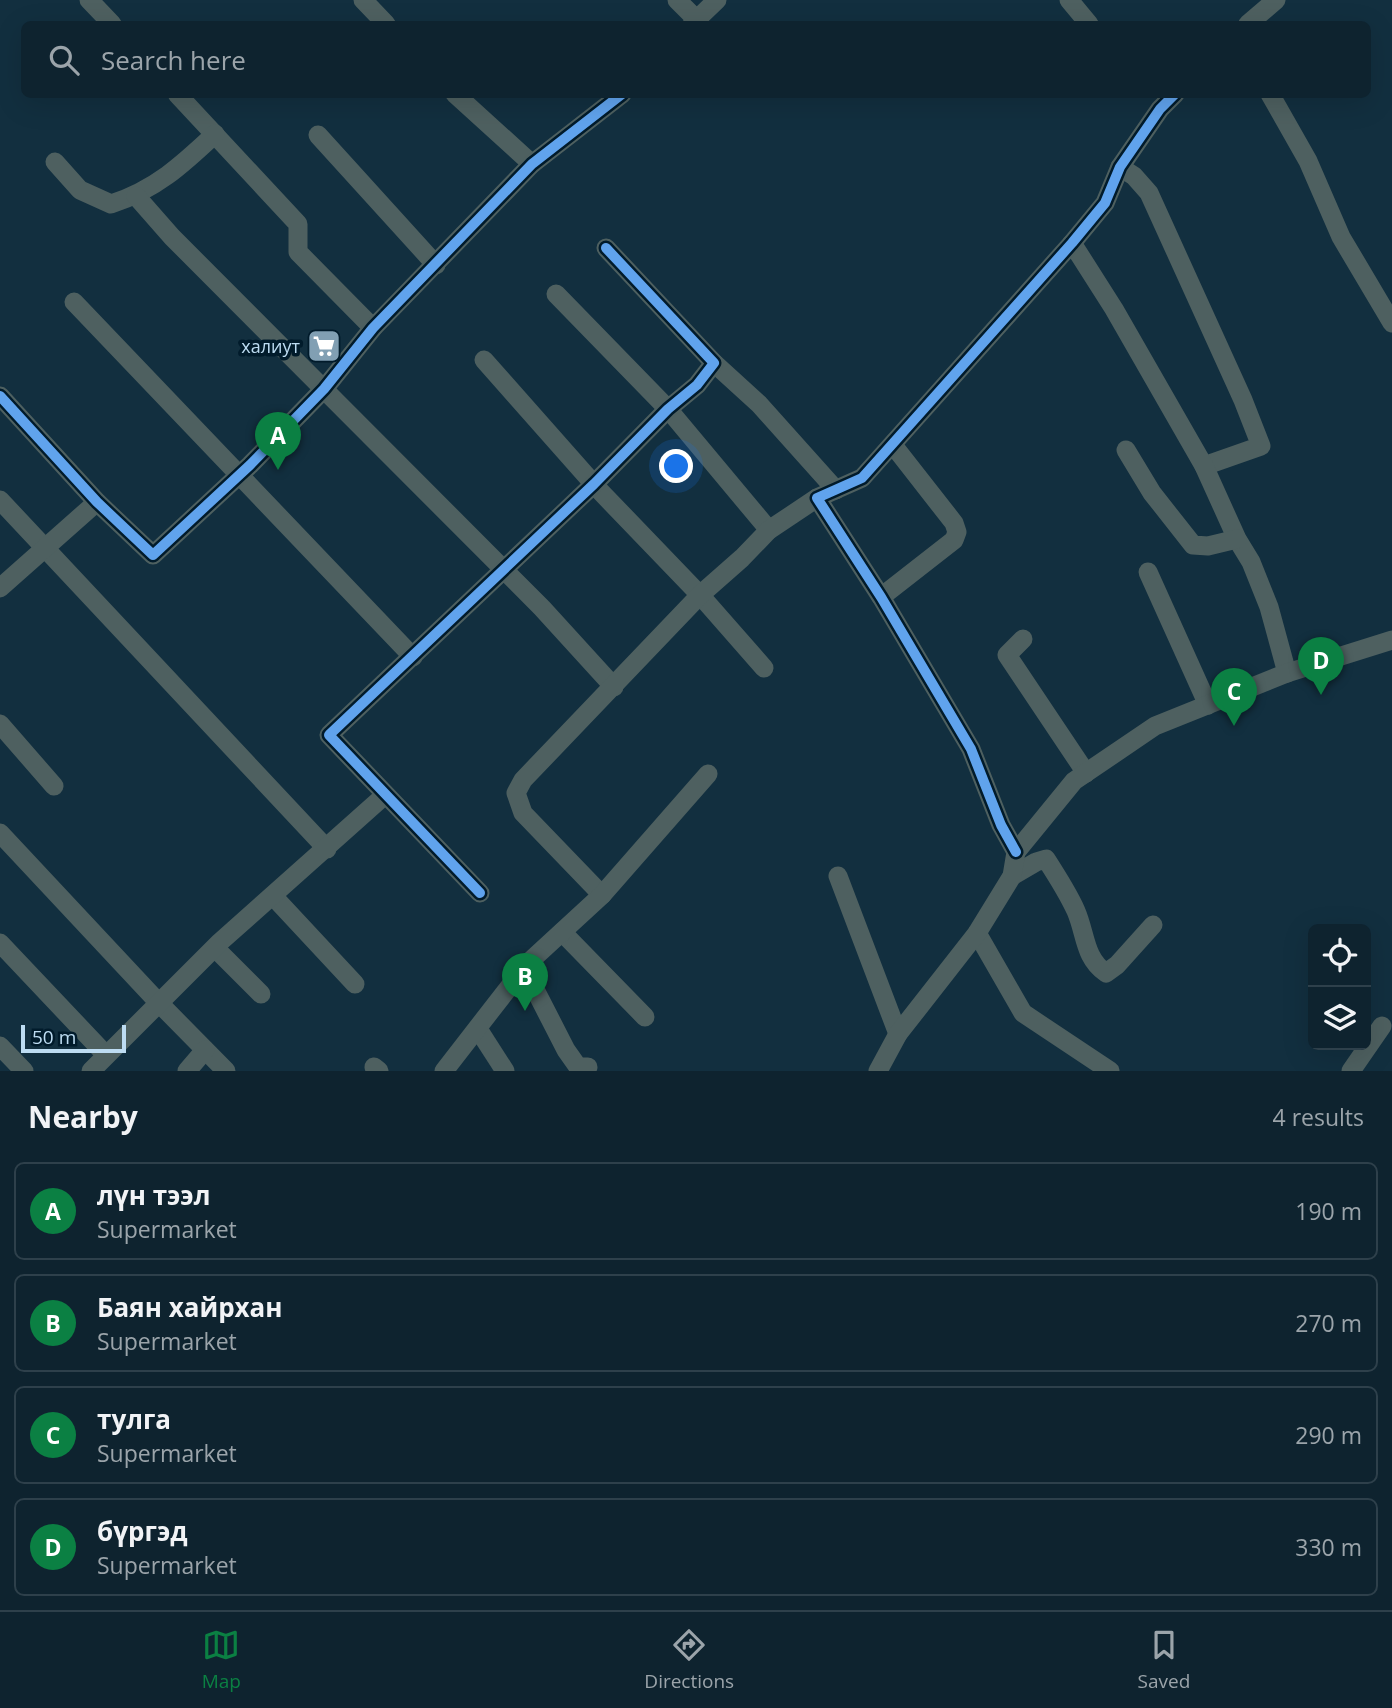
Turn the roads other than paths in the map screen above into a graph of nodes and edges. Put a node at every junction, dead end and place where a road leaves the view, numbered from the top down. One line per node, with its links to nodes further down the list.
1 (89, 0): 7 (street)
2 (363, 0): 8 (street)
3 (677, 0): 9 (street)
4 (717, 0): 10 (street)
5 (1069, 0): 11 (street)
6 (1276, 0): 12 (street)
7 (109, 21)
8 (383, 21)
9 (694, 21)
10 (696, 21)
11 (1086, 21)
12 (1252, 21)
13 (181, 98): 18 (street)
14 (460, 98): 21 (street)
15 (617, 98): 21 (street)
16 (1272, 98): 29 (street)
17 (1154, 102): 22 (street)
18 (215, 134): 23 (street); 30 (street)
19 (317, 135): 26 (street)
20 (55, 162): 23 (street)
21 (532, 164): 26 (street)
22 (1119, 167): 24 (street); 38 (street)
23 (136, 196): 33 (street)
24 (1072, 243): 36 (street); 38 (street)
25 (606, 248): 32 (street)
26 (436, 265): 30 (street)
27 (556, 294): 35 (street)
28 (74, 302): 39 (street)
29 (1392, 323)
30 (373, 328): 33 (street)
31 (484, 360): 40 (street)
32 (714, 363): 35 (street); 41 (street)
33 (324, 389): 39 (street); 48 (street)
34 (0, 396): 44 (street)
35 (668, 409): 40 (street); 45 (street)
36 (894, 444): 41 (street); 52 (street)
37 (1126, 450): 46 (street)
38 (1204, 466): 46 (street)
39 (239, 476): 44 (street); 55 (street)
40 (594, 484): 48 (street); 51 (street)
41 (836, 490): 42 (street)
42 (817, 498): 45 (street); 52 (street)
43 (0, 500): 47 (street)
44 (97, 502): 47 (street)
45 (769, 530): 51 (street)
46 (1237, 539): 57 (street)
47 (46, 549): 50 (street); 66 (street)
48 (504, 569): 55 (street); 58 (street)
49 (1148, 572): 59 (street)
50 (0, 588)
51 (700, 596): 56 (street); 58 (street)
52 (881, 597): 67 (street)
53 (1023, 639): 61 (street)
54 (1392, 640): 57 (street)
55 (413, 657): 64 (street)
56 (764, 668)
57 (1287, 673): 59 (street)
58 (614, 687): 71 (street)
59 (1208, 705): 61 (street)
60 (0, 724): 63 (street)
61 (1086, 773): 67 (street)
62 (708, 774): 71 (street)
63 (54, 786)
64 (385, 795): 66 (street); 70 (street)
65 (0, 833): 81 (street)
66 (327, 849): 72 (street)
67 (1016, 852): 69 (street)
68 (838, 876): 85 (street)
69 (1012, 876): 73 (street); 75 (street)
70 (480, 893)
71 (602, 895): 74 (street)
72 (273, 896): 77 (street); 79 (street)
73 (1153, 925)
74 (562, 932): 78 (street); 82 (street)
75 (977, 933): 85 (street); 97 (street)
76 (0, 943): 88 (street)
77 (215, 948): 80 (street); 81 (street)
78 (524, 968): 84 (street); 89 (street)
79 (355, 984)
80 (261, 993)
81 (159, 1003): 87 (street); 88 (street)
82 (645, 1017)
83 (1382, 1026): 98 (street)
84 (478, 1029): 94 (street); 95 (street)
85 (898, 1034): 96 (street)
86 (0, 1046): 90 (street)
87 (205, 1050): 92 (street); 93 (street)
88 (106, 1055): 91 (street)
89 (588, 1067)
90 (24, 1071)
91 (91, 1071)
92 (187, 1071)
93 (226, 1071)
94 (444, 1071)
95 (505, 1071)
96 (878, 1071)
97 (1110, 1071)
98 (1351, 1071)

